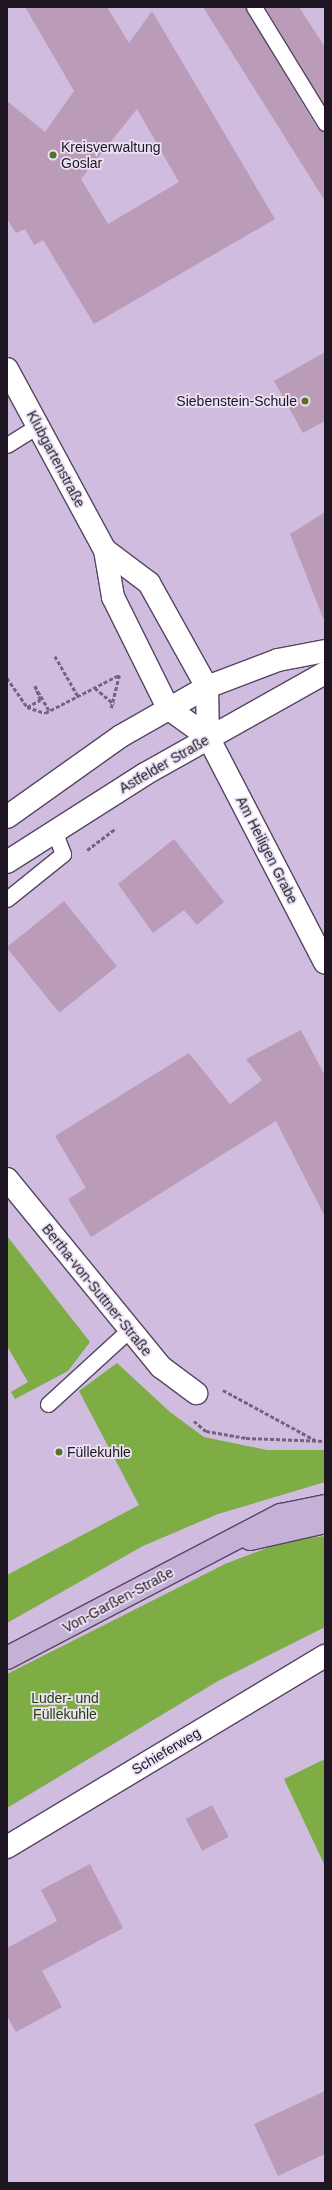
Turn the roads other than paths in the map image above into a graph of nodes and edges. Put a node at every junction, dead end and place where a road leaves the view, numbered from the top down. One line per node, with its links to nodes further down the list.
1 (254, 7): 2 (lane)
2 (325, 124)
3 (7, 369): 4 (street, Klubgartenstraße)
4 (39, 425): 5 (lane); 6 (street, Klubgartenstraße)
5 (7, 445)
6 (105, 550): 9 (street, Klubgartenstraße); 10 (street, Klubgartenstraße)
7 (325, 651): 9 (street)
8 (325, 673): 11 (street, Astfelder Straße)
9 (207, 687): 10 (street); 11 (street, Am Heiligen Grabe)
10 (168, 708): 11 (street, Am Heiligen Grabe); 12 (street)
11 (208, 737): 13 (street, Astfelder Straße); 16 (street, Am Heiligen Grabe)
12 (7, 817)
13 (54, 831): 14 (street, Astfelder Straße); 15 (lane)
14 (7, 862)
15 (7, 899)
16 (325, 963)
17 (7, 1180): 18 (street, Bertha-von-Suttner-Straße)
18 (129, 1330): 19 (street, Bertha-von-Suttner-Straße); 20 (lane)
19 (196, 1394)
20 (48, 1404)
21 (325, 1506): 23 (main road, Von-Garßen-Straße)
22 (325, 1522): 23 (main road, Von-Garßen-Straße)
23 (230, 1544): 25 (main road, Von-Garßen-Straße)
24 (325, 1656): 26 (street, Schieferweg)
25 (7, 1658)
26 (7, 1847)

